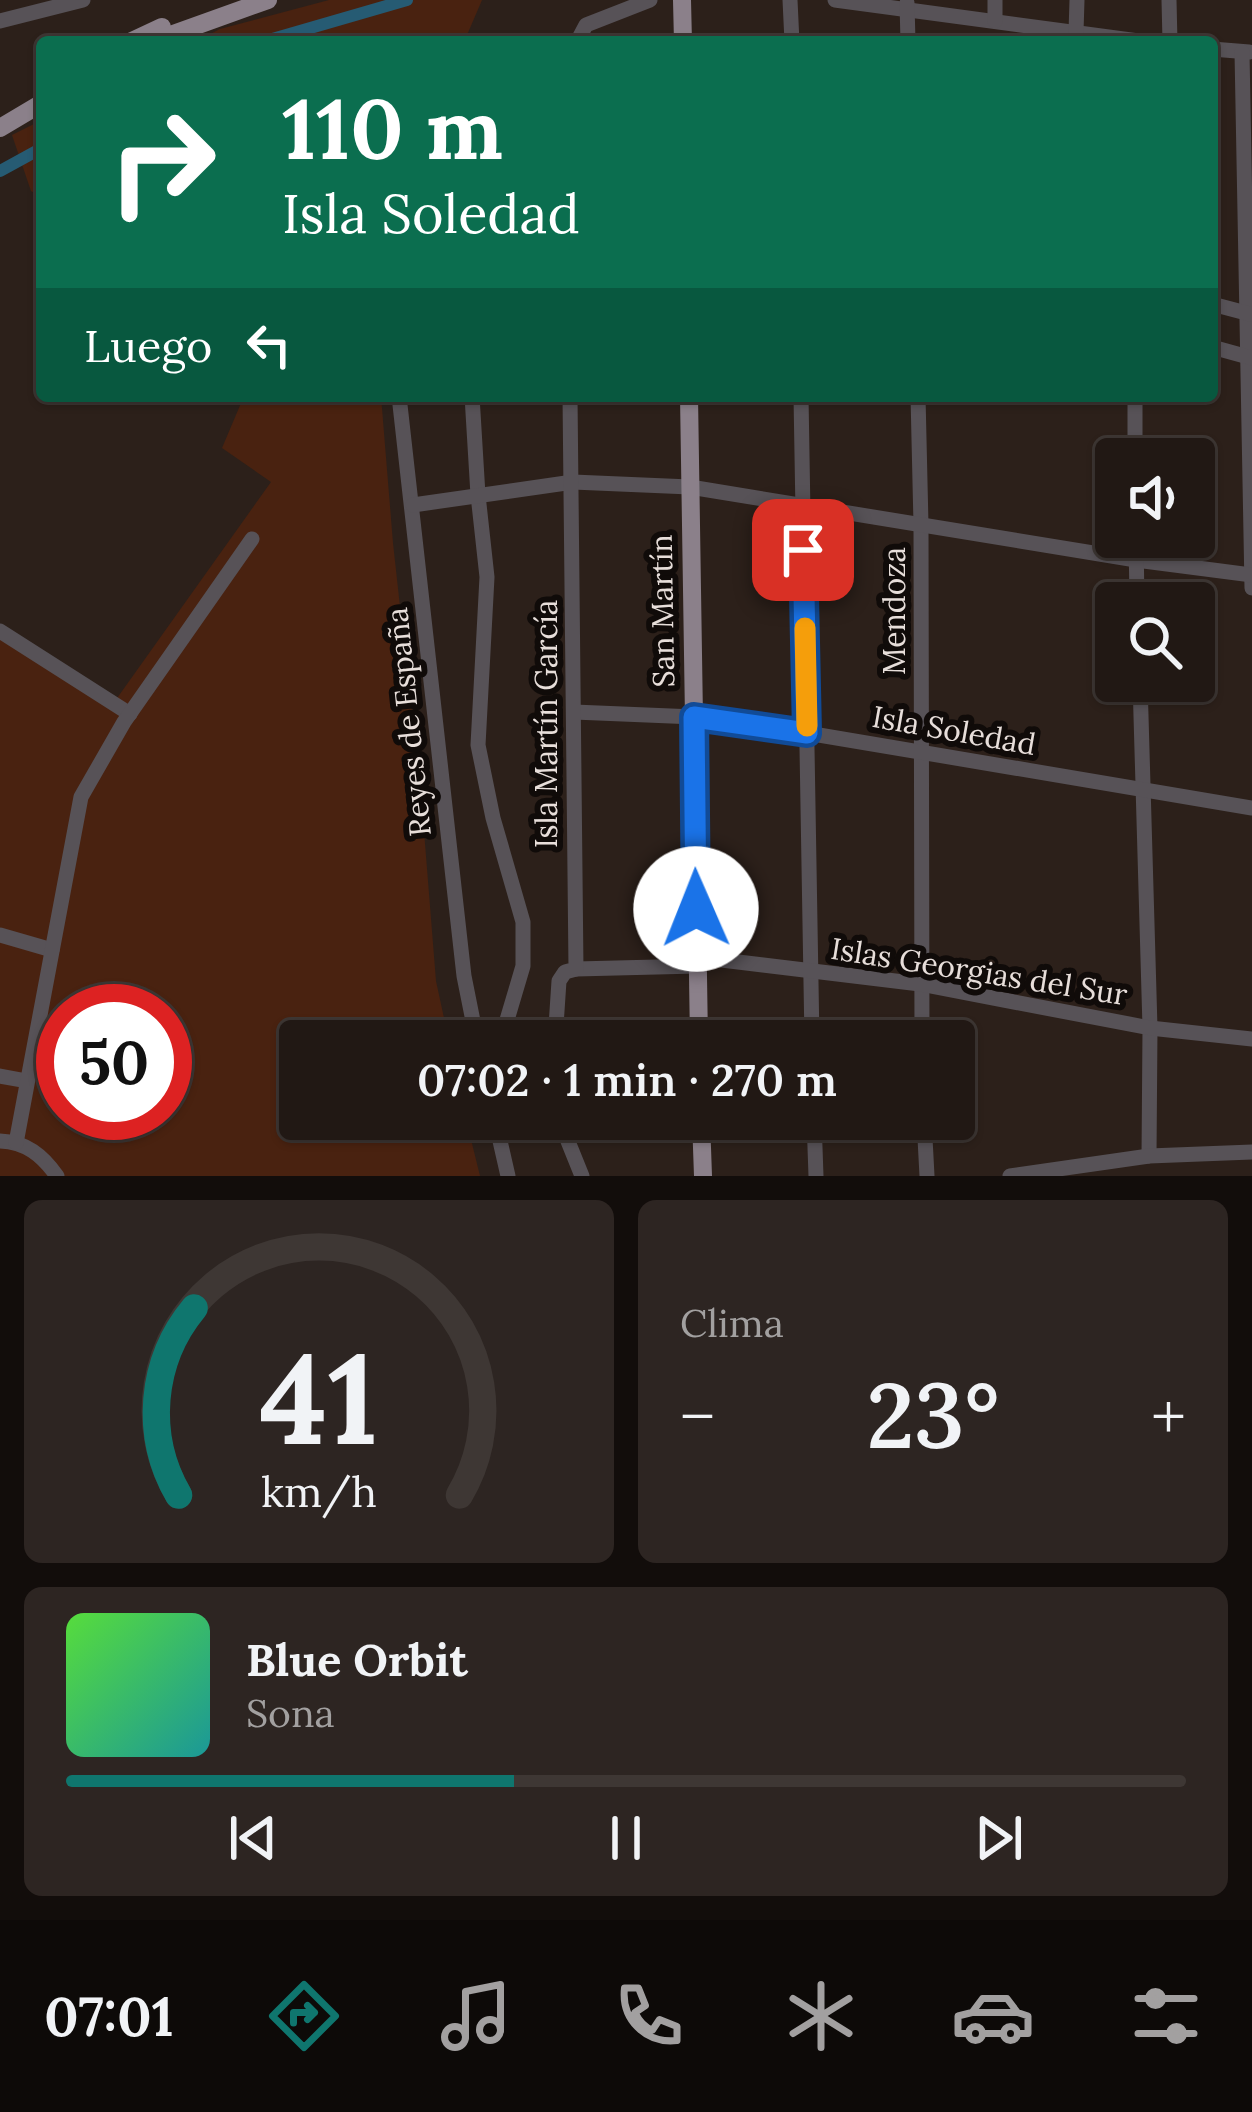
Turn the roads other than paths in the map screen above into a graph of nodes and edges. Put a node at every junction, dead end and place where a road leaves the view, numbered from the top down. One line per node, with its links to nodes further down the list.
1 (83, 0): 11 (street)
2 (240, 0): 16 (main road)
3 (268, 0): 17 (main road)
4 (650, 0): 18 (street)
5 (682, 0): 19 (main road)
6 (790, 0): 20 (street)
7 (835, 0): 12 (street)
8 (994, 0): 14 (street)
9 (1077, 0): 15 (street)
10 (1168, 0): 23 (street)
11 (45, 5): 13 (street)
12 (907, 5): 14 (street); 21 (street)
13 (0, 21)
14 (994, 22): 15 (street)
15 (1076, 32): 22 (street)
16 (143, 36)
17 (168, 36)
18 (580, 36)
19 (683, 36)
20 (791, 36)
21 (908, 36)
22 (1103, 36)
23 (1170, 36)
24 (1247, 52): 30 (street)
25 (36, 95): 27 (main road)
26 (36, 107): 28 (main road)
27 (0, 116)
28 (0, 128)
29 (1218, 305): 30 (street)
30 (1249, 313): 32 (street)
31 (1218, 349): 32 (street)
32 (1249, 357): 49 (street)
33 (400, 402): 44 (street, Reyes de España)
34 (472, 402): 43 (street)
35 (570, 402): 41 (street, Isla Martín García)
36 (689, 402): 42 (main road, San Martín)
37 (801, 402): 45 (street)
38 (918, 402): 46 (street, Mendoza)
39 (1135, 402): 40 (street)
40 (1136, 438)
41 (573, 482): 42 (street); 43 (street); 54 (street, Isla Martín García)
42 (690, 487): 45 (street); 56 (main road, San Martín)
43 (478, 495): 44 (street); 68 (street)
44 (412, 505): 67 (street, Reyes de España)
45 (802, 505): 46 (street); 57 (street)
46 (921, 525): 48 (street); 58 (street, Mendoza)
47 (252, 539): 55 (street)
48 (1136, 560): 49 (street); 50 (street)
49 (1252, 575): 51 (street)
50 (1137, 582)
51 (1252, 588)
52 (0, 631): 55 (street)
53 (1141, 702): 59 (street)
54 (574, 712): 56 (street, Isla Soledad); 64 (street, Isla Martín García)
55 (130, 714): 62 (street)
56 (694, 717): 57 (street, Isla Soledad); 63 (main road, San Martín)
57 (807, 733): 58 (street, Isla Soledad); 65 (street)
58 (922, 754): 59 (street, Isla Soledad); 66 (street, Mendoza)
59 (1144, 790): 60 (street, Isla Soledad); 73 (street)
60 (1252, 808)
61 (0, 935): 62 (street)
62 (52, 950): 76 (street)
63 (697, 962): 64 (street, Islas Georgias del Sur); 65 (street, Islas Georgias del Sur); 70 (main road, San Martín)
64 (576, 969): 69 (street, Isla Martín García)
65 (810, 972): 66 (street, Islas Georgias del Sur); 71 (street)
66 (920, 984): 72 (street, Mendoza); 73 (street, Islas Georgias del Sur)
67 (473, 1020)
68 (507, 1020)
69 (557, 1020)
70 (698, 1020)
71 (811, 1020)
72 (921, 1020)
73 (1150, 1028): 74 (street, Islas Georgias del Sur); 85 (street)
74 (1252, 1039)
75 (0, 1076): 76 (street)
76 (27, 1081): 82 (street)
77 (500, 1140): 88 (street)
78 (567, 1140): 89 (street)
79 (702, 1140): 90 (main road)
80 (815, 1140): 91 (street)
81 (925, 1140): 92 (street)
82 (8, 1142): 87 (street)
83 (1252, 1152): 84 (street)
84 (1210, 1155): 85 (street); 94 (street)
85 (1149, 1156): 86 (street)
86 (1098, 1169): 93 (street)
87 (57, 1176)
88 (508, 1176)
89 (582, 1176)
90 (703, 1176)
91 (816, 1176)
92 (926, 1176)
93 (1010, 1176)
94 (1207, 1176)

